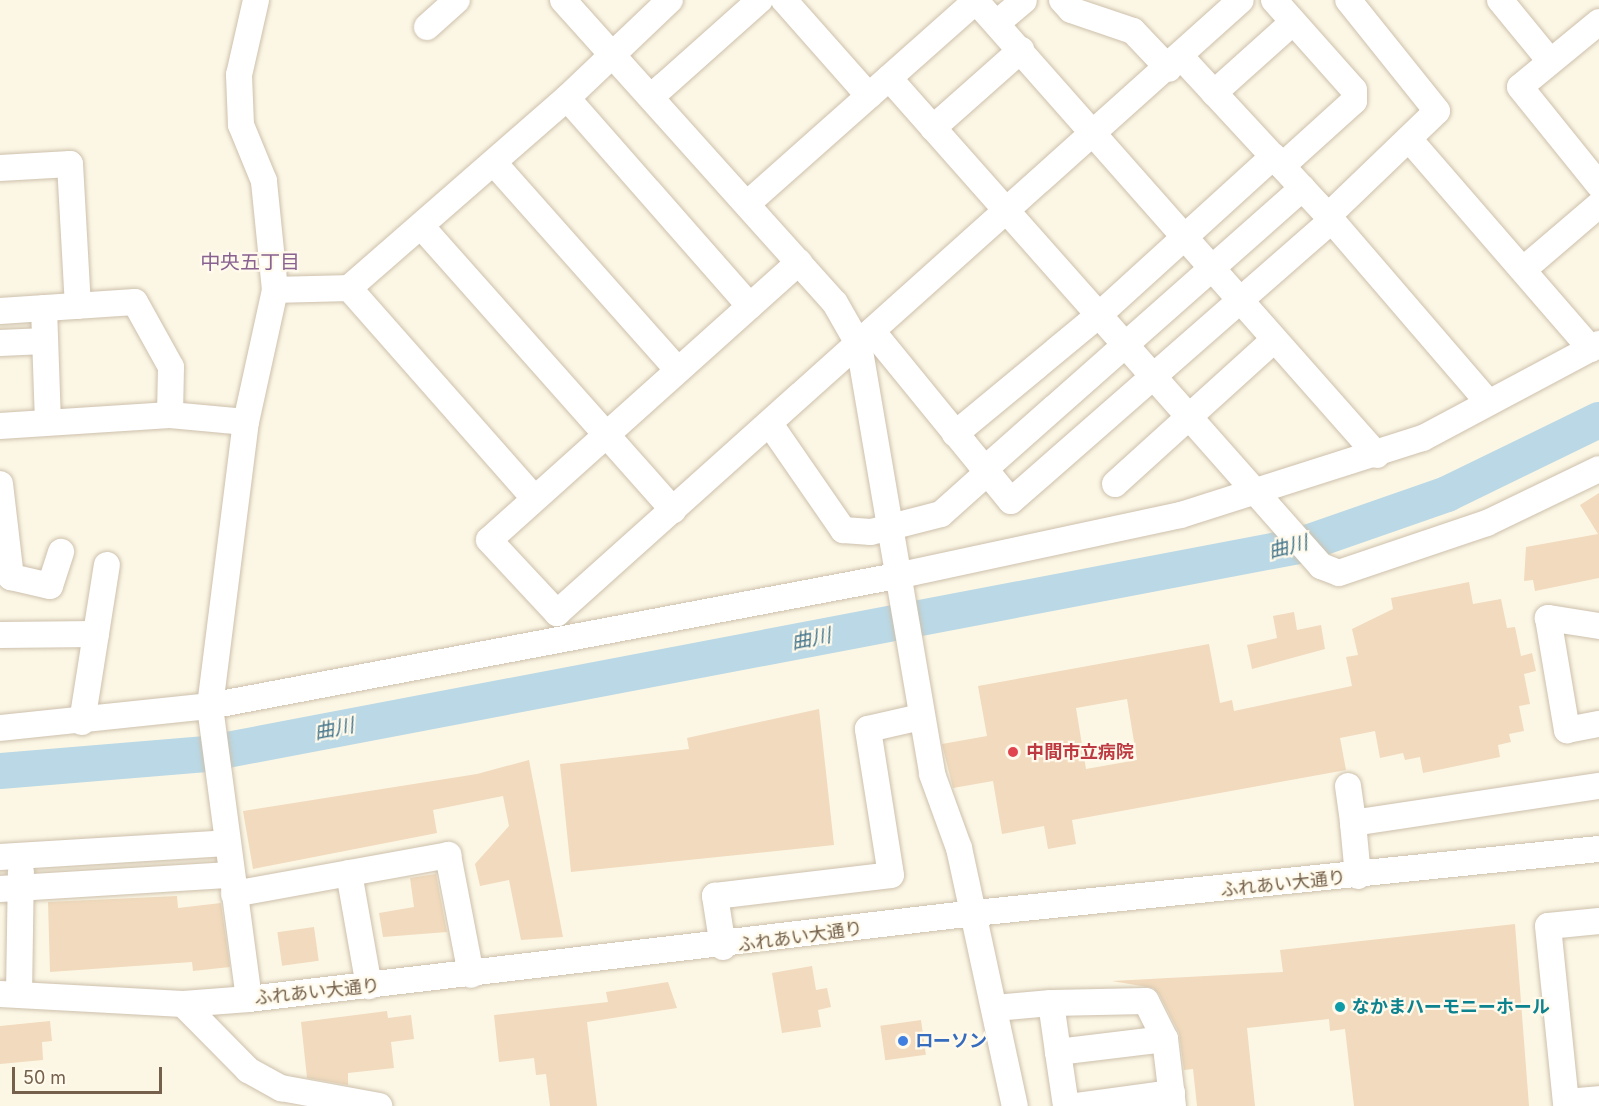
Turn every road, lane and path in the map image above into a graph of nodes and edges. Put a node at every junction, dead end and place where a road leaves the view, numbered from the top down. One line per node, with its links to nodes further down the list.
1 (256, 0): 45 (street)
2 (457, 0): 17 (street)
3 (670, 0): 19 (street)
4 (760, 0): 25 (street)
5 (784, 0): 24 (street)
6 (1024, 0): 16 (street)
7 (1062, 0): 21 (street)
8 (1241, 0): 21 (street)
9 (1274, 0): 14 (street)
10 (1348, 0): 29 (street)
11 (1500, 0): 20 (street)
12 (567, 1): 19 (street)
13 (975, 1): 16 (street); 22 (street)
14 (1293, 22): 23 (street); 30 (street)
15 (1599, 22): 20 (street)
16 (997, 23): 18 (street)
17 (427, 27)
18 (1021, 50): 27 (street); 28 (street)
19 (610, 52): 25 (street); 26 (street)
20 (1550, 61): 33 (street)
21 (1175, 63): 23 (street); 28 (street)
22 (889, 78): 24 (street); 27 (street)
23 (1214, 93): 30 (street)
24 (869, 96): 35 (street)
25 (651, 97): 35 (street)
26 (567, 98): 31 (street); 48 (street)
27 (933, 128): 37 (street)
28 (1097, 134): 37 (street); 40 (street)
29 (1409, 139): 38 (street); 43 (street)
30 (1278, 161): 34 (street); 40 (street)
31 (494, 163): 39 (street); 58 (street)
32 (0, 168): 47 (street)
33 (1599, 185)
34 (1303, 188): 38 (street); 42 (street)
35 (747, 204): 41 (street)
36 (1599, 205): 43 (street)
37 (1010, 211): 51 (street); 52 (street)
38 (1330, 218): 46 (street); 60 (street)
39 (421, 226): 44 (street); 67 (street)
40 (1185, 234): 42 (street); 51 (street)
41 (799, 262): 48 (street); 52 (street)
42 (1212, 270): 46 (street); 56 (street)
43 (1524, 270): 57 (street)
44 (349, 288): 45 (street); 74 (street)
45 (274, 290): 64 (street)
46 (1240, 302): 53 (street); 59 (street)
47 (78, 306): 49 (street); 61 (street)
48 (750, 306): 58 (street)
49 (44, 308): 50 (street); 54 (street)
50 (0, 311)
51 (1099, 315): 56 (street); 68 (street)
52 (866, 339): 65 (street); 68 (street); 77 (street)
53 (1274, 340): 62 (street); 69 (street)
54 (45, 342): 55 (street); 63 (street)
55 (0, 343)
56 (1125, 345): 59 (street); 70 (street)
57 (1595, 347): 60 (street)
58 (678, 370): 67 (street)
59 (1154, 379): 62 (street); 70 (street)
60 (1488, 402): 69 (street)
61 (170, 415): 63 (street); 64 (street)
62 (1187, 417): 72 (street); 75 (street)
63 (48, 422): 66 (street)
64 (246, 422): 85 (street)
65 (770, 424): 76 (street); 77 (street)
66 (0, 426)
67 (605, 434): 74 (street); 76 (street)
68 (955, 434): 70 (street)
69 (1377, 455): 75 (street)
70 (991, 466): 77 (street)
71 (1599, 469): 75 (street)
72 (1115, 483)
73 (0, 484): 79 (street)
74 (533, 497): 76 (street)
75 (1259, 498): 81 (street)
76 (673, 510)
77 (894, 525): 81 (street)
78 (61, 552): 79 (street)
79 (5, 562)
80 (107, 565): 83 (street)
81 (903, 583): 85 (street); 86 (street)
82 (1599, 626): 88 (street)
83 (96, 634): 84 (street); 87 (street)
84 (0, 635)
85 (210, 716): 87 (street); 93 (street)
86 (921, 717): 100 (street); 102 (street)
87 (82, 722): 89 (street)
88 (1599, 724)
89 (0, 728)
90 (1348, 786): 92 (street)
91 (1599, 786): 92 (street)
92 (1353, 823): 97 (street)
93 (227, 843): 95 (street); 98 (street)
94 (1599, 849): 97 (street, ふれあい大通り)
95 (10, 856): 99 (street)
96 (349, 873): 98 (street); 103 (street); 104 (street)
97 (1358, 876): 100 (street, ふれあい大通り)
98 (233, 885): 99 (street); 106 (street)
99 (10, 889): 105 (street)
100 (975, 913): 102 (street, ふれあい大通り); 109 (street)
101 (1599, 921): 113 (street)
102 (723, 947): 103 (street, ふれあい大通り)
103 (471, 975): 104 (street, ふれあい大通り)
104 (369, 986): 106 (street, ふれあい大通り)
105 (10, 994): 108 (street, ふれあい大通り)
106 (249, 999): 108 (street, ふれあい大通り)
107 (1051, 1003): 109 (street); 110 (street); 111 (street)
108 (183, 1004): 114 (street)
109 (995, 1008): 115 (street)
110 (1165, 1039): 111 (street); 112 (street)
111 (1058, 1052): 116 (street)
112 (1173, 1099): 117 (street)
113 (1599, 1099)
114 (379, 1106)
115 (1015, 1106)
116 (1066, 1106)
117 (1077, 1106)

